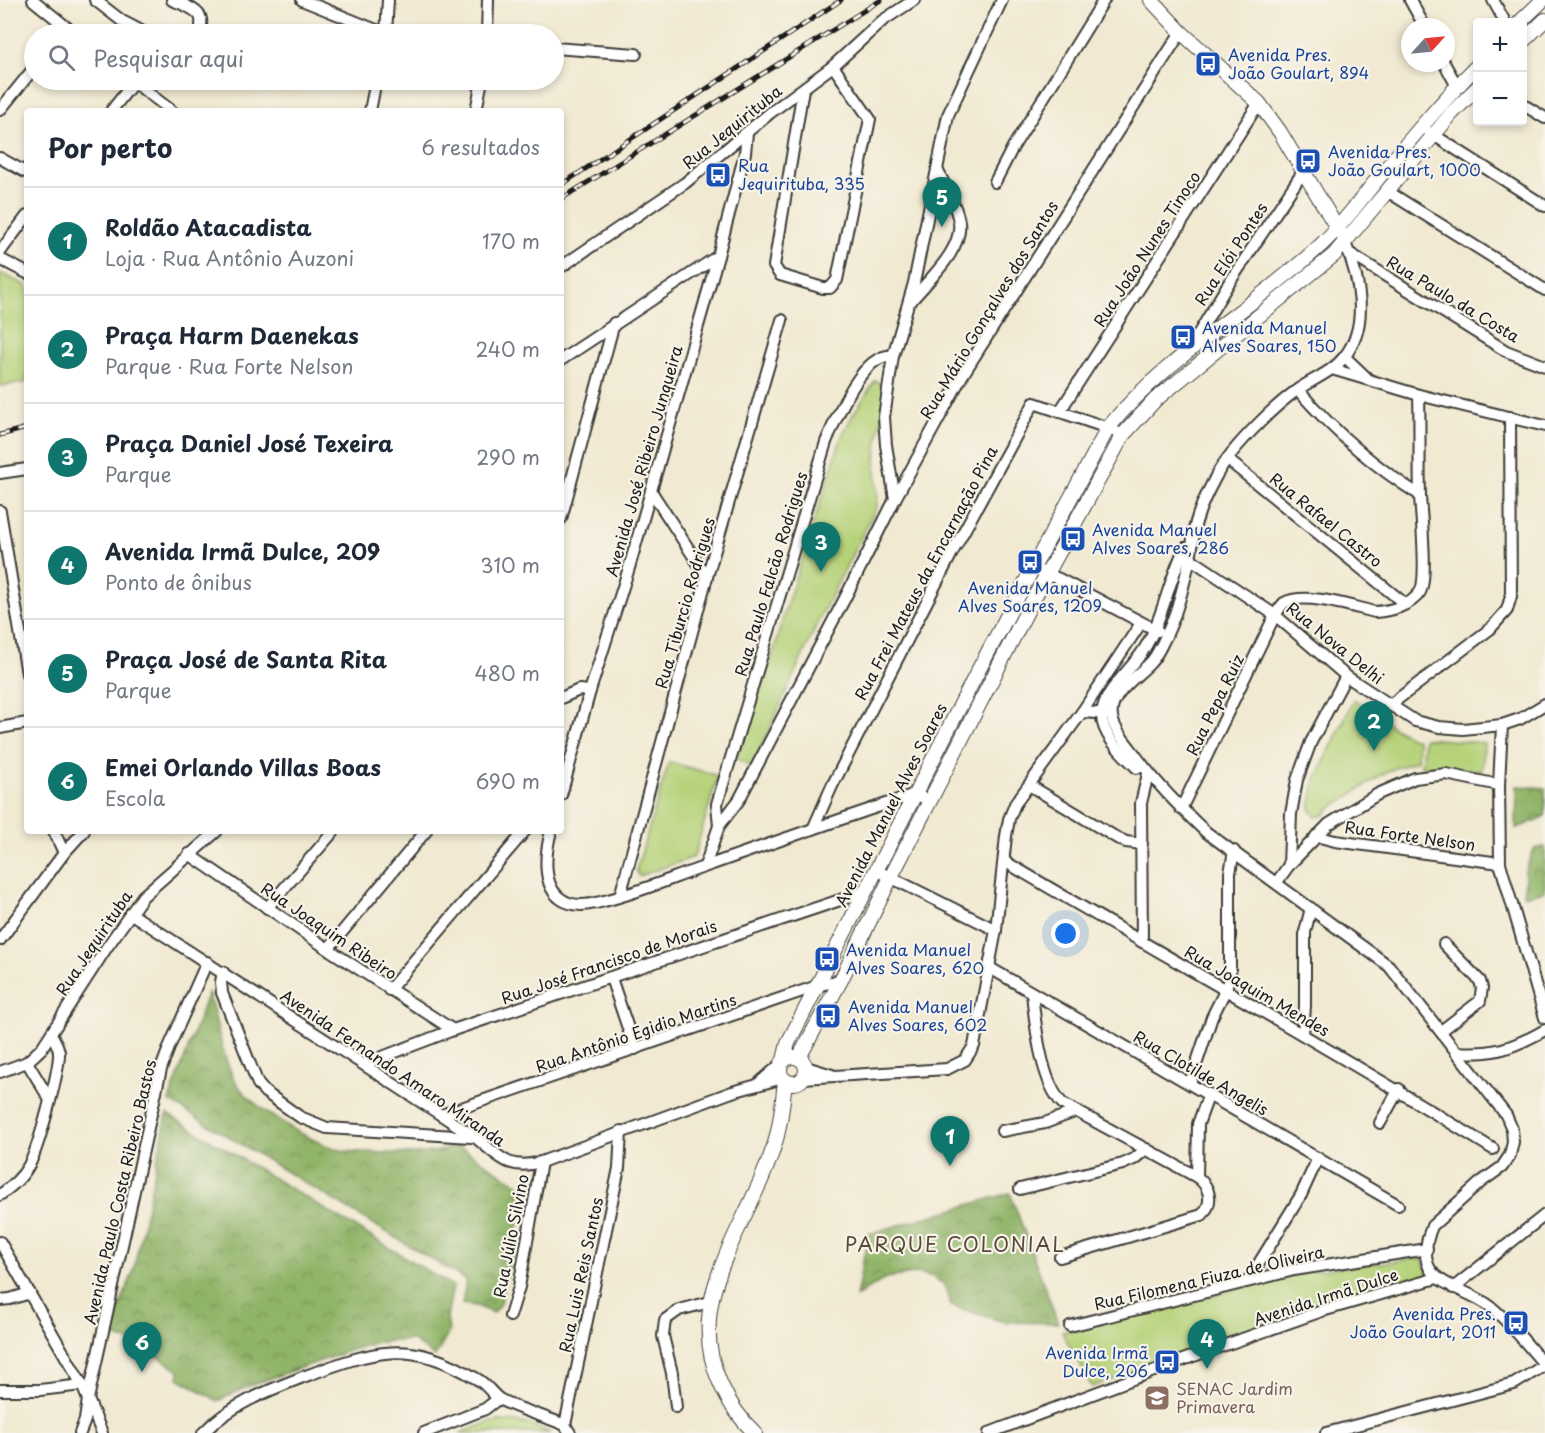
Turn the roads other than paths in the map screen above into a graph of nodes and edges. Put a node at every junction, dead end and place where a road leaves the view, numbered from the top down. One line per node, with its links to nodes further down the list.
1 (33, 0): 18 (street)
2 (95, 0): 19 (street)
3 (172, 0): 20 (street)
4 (302, 0): 21 (street)
5 (388, 0): 22 (street)
6 (488, 0): 23 (street)
7 (914, 0): 28 (street, Rua Jequirituba)
8 (1002, 0): 51 (street)
9 (1104, 0): 54 (street)
10 (1151, 0): 24 (main road)
11 (1410, 0): 14 (street)
12 (1493, 0): 15 (street)
13 (1543, 0): 16 (main road)
14 (1420, 18)
15 (1502, 18)
16 (1524, 18)
17 (1545, 20): 25 (main road)
18 (59, 24)
19 (128, 24)
20 (201, 24)
21 (361, 24)
22 (387, 24)
23 (487, 24)
24 (1181, 32): 39 (main road); 88 (street, Rua Mário Gonçalves dos Santos)
25 (1527, 37)
26 (564, 49): 27 (street)
27 (636, 54)
28 (833, 66): 33 (street, Rua Jequirituba); 33 (street)
29 (1473, 70): 32 (main road, Avenida Manuel Alves Soares)
30 (1449, 72): 32 (street)
31 (24, 80): 45 (street)
32 (1457, 86): 47 (main road, Avenida Manuel Alves Soares)
33 (803, 89): 48 (street, Rua Jequirituba)
34 (126, 90): 41 (street)
35 (145, 90): 42 (street)
36 (374, 90): 43 (street)
37 (480, 90): 44 (street)
38 (1473, 93): 49 (main road, Avenida Manuel Alves Soares)
39 (1259, 103): 53 (main road); 78 (street, Rua João Nunes Tinoco)
40 (1527, 107): 46 (street)
41 (113, 108)
42 (168, 108)
43 (371, 108)
44 (477, 108)
45 (0, 110)
46 (1545, 118)
47 (1421, 126): 49 (street); 58 (main road, Avenida Manuel Alves Soares)
48 (747, 133): 61 (street, Avenida José Ribeiro Junqueira); 63 (street, Rua Jequirituba)
49 (1434, 136): 55 (main road, Avenida Manuel Alves Soares); 56 (street)
50 (0, 159): 52 (street)
51 (937, 169): 66 (street); 66 (street)
52 (24, 171)
53 (1303, 172): 58 (main road); 69 (street, Rua Elói Pontes)
54 (995, 182)
55 (1387, 191): 59 (main road, Avenida Manuel Alves Soares); 65 (street)
56 (1545, 206)
57 (24, 220): 60 (street)
58 (1337, 228): 59 (main road); 69 (main road, Avenida Manuel Alves Soares)
59 (1347, 248): 71 (street); 73 (street, Rua Paulo da Costa); 82 (main road, Avenida Manuel Alves Soares)
60 (0, 252)
61 (718, 256): 68 (street); 86 (street, Avenida José Ribeiro Junqueira)
62 (0, 259): 64 (street)
63 (564, 265)
64 (24, 271)
65 (1545, 290)
66 (908, 304): 70 (street)
67 (782, 320): 95 (street, Rua Tiburcio Rodrigues)
68 (614, 324): 72 (street); 89 (street)
69 (1186, 354): 81 (main road, Avenida Manuel Alves Soares)
70 (893, 356): 88 (street); 119 (street, Rua Paulo Falcão Rodrigues)
71 (1345, 357): 74 (street); 75 (street)
72 (564, 358)
73 (1545, 366)
74 (1332, 369): 75 (street); 76 (street)
75 (1370, 382): 77 (street)
76 (1298, 390): 83 (street); 87 (street)
77 (1419, 395): 79 (street); 87 (street)
78 (1060, 411): 81 (street, Rua Frei Mateus da Encarnação Pina); 120 (street, Rua Frei Mateus da Encarnação Pina)
79 (1510, 417): 80 (street); 106 (street)
80 (1545, 426)
81 (1108, 428): 82 (street); 93 (main road, Avenida Manuel Alves Soares)
82 (1123, 435): 94 (main road, Avenida Manuel Alves Soares)
83 (1228, 460): 92 (street); 96 (street, Rua Rafael Castro)
84 (24, 469): 85 (street)
85 (0, 473)
86 (651, 491): 95 (street); 103 (street, Avenida José Ribeiro Junqueira)
87 (1420, 495): 96 (street)
88 (895, 499): 119 (street, Rua Mário Gonçalves dos Santos)
89 (564, 508)
90 (0, 511): 91 (street)
91 (4, 553): 101 (street)
92 (1186, 555): 97 (street, Rua Nova Delhi); 99 (street); 100 (street)
93 (1032, 568): 94 (street); 116 (main road, Avenida Manuel Alves Soares)
94 (1049, 574): 98 (street); 117 (main road, Avenida Manuel Alves Soares)
95 (707, 577): 141 (street, Rua Tiburcio Rodrigues)
96 (1405, 604): 97 (street)
97 (1275, 615): 102 (street, Rua Nova Delhi); 118 (street, Rua Pepa Ruiz)
98 (1141, 623): 99 (street); 107 (street)
99 (1154, 629): 100 (street); 108 (street)
100 (1166, 635): 108 (street)
101 (24, 658)
102 (1346, 675): 106 (street, Rua Nova Delhi); 135 (street)
103 (590, 691): 104 (street); 113 (street, Avenida José Ribeiro Junqueira)
104 (564, 697)
105 (1545, 704): 110 (street, Rua Nova Delhi)
106 (1390, 705): 110 (street, Rua Nova Delhi)
107 (1082, 712): 108 (street); 114 (street)
108 (1106, 714): 112 (street)
109 (24, 724): 111 (street)
110 (1502, 725): 115 (street)
111 (0, 728)
112 (1148, 776): 118 (street); 129 (street)
113 (564, 784)
114 (1029, 785): 129 (street); 133 (street)
115 (1499, 785): 128 (street, Rua Forte Nelson); 134 (street)
116 (915, 794): 117 (street); 120 (street); 137 (main road, Avenida Manuel Alves Soares)
117 (930, 801): 138 (main road, Avenida Manuel Alves Soares)
118 (1181, 809): 130 (street)
119 (719, 825): 136 (street, Rua Mário Gonçalves dos Santos)
120 (813, 829): 136 (street)
121 (55, 834): 131 (street)
122 (81, 834): 131 (street)
123 (213, 834): 132 (street, Rua Jequirituba)
124 (331, 834): 142 (street)
125 (424, 834): 149 (street)
126 (522, 834): 157 (street)
127 (550, 834): 141 (street)
128 (1316, 836): 134 (street, Rua Forte Nelson); 135 (street, Rua Forte Nelson)
129 (1142, 844): 147 (street)
130 (1234, 851): 139 (street); 156 (street)
131 (64, 853): 146 (street)
132 (189, 854): 142 (street, Rua Joaquim Ribeiro); 144 (street, Rua Jequirituba)
133 (1004, 861): 145 (street); 147 (street, Rua Joaquim Mendes)
134 (1500, 863): 159 (street)
135 (1289, 865): 139 (street, Rua Forte Nelson)
136 (705, 866): 141 (street)
137 (876, 870): 138 (street); 140 (main road, Avenida Manuel Alves Soares)
138 (891, 878): 145 (street); 154 (main road, Avenida Manuel Alves Soares)
139 (1277, 882): 143 (street)
140 (864, 892): 153 (street, Rua José Francisco de Morais); 155 (main road, Avenida Manuel Alves Soares)
141 (620, 896)
142 (267, 908): 149 (street, Rua Joaquim Ribeiro)
143 (1311, 908): 162 (street); 163 (street)
144 (130, 913): 150 (street, Avenida Fernando Amaro Miranda); 164 (street, Rua Jequirituba)
145 (996, 930): 151 (street)
146 (0, 940)
147 (1142, 942): 156 (street, Rua Joaquim Mendes)
148 (1444, 944): 162 (street)
149 (328, 949): 157 (street, Rua Joaquim Ribeiro)
150 (207, 962): 152 (street, Avenida Fernando Amaro Miranda); 205 (street, Avenida Paulo Costa Ribeiro Bastos)
151 (990, 968): 158 (street, Rua Clotilde Angelis); 169 (street)
152 (223, 972): 168 (street, Avenida Fernando Amaro Miranda); 180 (street)
153 (611, 978): 160 (street, Rua José Francisco de Morais); 165 (street)
154 (841, 980): 155 (street, Rua Antônio Egidio Martins); 169 (main road, Avenida Manuel Alves Soares)
155 (817, 986): 165 (street, Rua Antônio Egidio Martins); 169 (main road, Avenida Manuel Alves Soares)
156 (1226, 988): 163 (street, Rua Joaquim Mendes); 171 (street)
157 (389, 990): 160 (street, Rua Joaquim Ribeiro)
158 (1032, 993): 171 (street, Rua Clotilde Angelis); 175 (street)
159 (1545, 1018)
160 (453, 1030): 168 (street, Rua José Francisco de Morais)
161 (1545, 1030): 166 (street)
162 (1441, 1032): 166 (street)
163 (1303, 1034): 172 (street, Rua Joaquim Mendes)
164 (51, 1035): 167 (street, Rua Jequirituba); 174 (street)
165 (635, 1049): 176 (street, Rua Antônio Egidio Martins)
166 (1456, 1052): 192 (street)
167 (27, 1062): 170 (street, Rua Jequirituba); 174 (street)
168 (364, 1064): 176 (street, Avenida Fernando Amaro Miranda)
169 (792, 1071): 178 (street, Avenida Fernando Amaro Miranda); 199 (main road, Avenida Manuel Alves Soares)
170 (0, 1072)
171 (1190, 1083): 173 (street, Rua Clotilde Angelis)
172 (1399, 1089): 177 (street); 182 (street, Rua Joaquim Mendes)
173 (1209, 1094): 183 (street, Rua Clotilde Angelis); 185 (street)
174 (50, 1100): 187 (street)
175 (1077, 1111): 179 (street); 181 (street)
176 (441, 1115): 180 (street, Avenida Fernando Amaro Miranda)
177 (1380, 1123)
178 (621, 1131): 184 (street, Avenida Fernando Amaro Miranda); 208 (street, Rua Luis Reis Santos)
179 (1002, 1131)
180 (475, 1137): 184 (street, Avenida Fernando Amaro Miranda)
181 (1146, 1149): 185 (street); 186 (street)
182 (1493, 1149)
183 (1318, 1158): 188 (street, Rua Clotilde Angelis); 195 (street)
184 (541, 1162): 200 (street, Rua Júlio Silvino)
185 (1197, 1178): 193 (street)
186 (1020, 1189)
187 (0, 1195)
188 (1398, 1205)
189 (1541, 1219): 190 (street); 196 (street)
190 (1545, 1230)
191 (0, 1242): 197 (street)
192 (1427, 1250): 194 (street); 195 (street, Rua Filomena Fiuza de Oliveira)
193 (1060, 1257)
194 (1437, 1278): 196 (street); 214 (street, Avenida Irmã Dulce)
195 (1248, 1281): 201 (street, Rua Filomena Fiuza de Oliveira)
196 (1453, 1288): 202 (street)
197 (30, 1293): 198 (street); 203 (street)
198 (0, 1300)
199 (710, 1302): 207 (street); 213 (main road, Avenida Manuel Alves Soares)
200 (510, 1316)
201 (1070, 1326)
202 (1545, 1365): 215 (street)
203 (82, 1385): 204 (street); 205 (street)
204 (0, 1390)
205 (88, 1399): 209 (street, Avenida Paulo Costa Ribeiro Bastos); 210 (street)
206 (498, 1399): 208 (street); 211 (street); 212 (street)
207 (676, 1407)
208 (567, 1429)
209 (80, 1433)
210 (102, 1433)
211 (203, 1433)
212 (424, 1433)
213 (755, 1433)
214 (989, 1433)
215 (1326, 1433)

